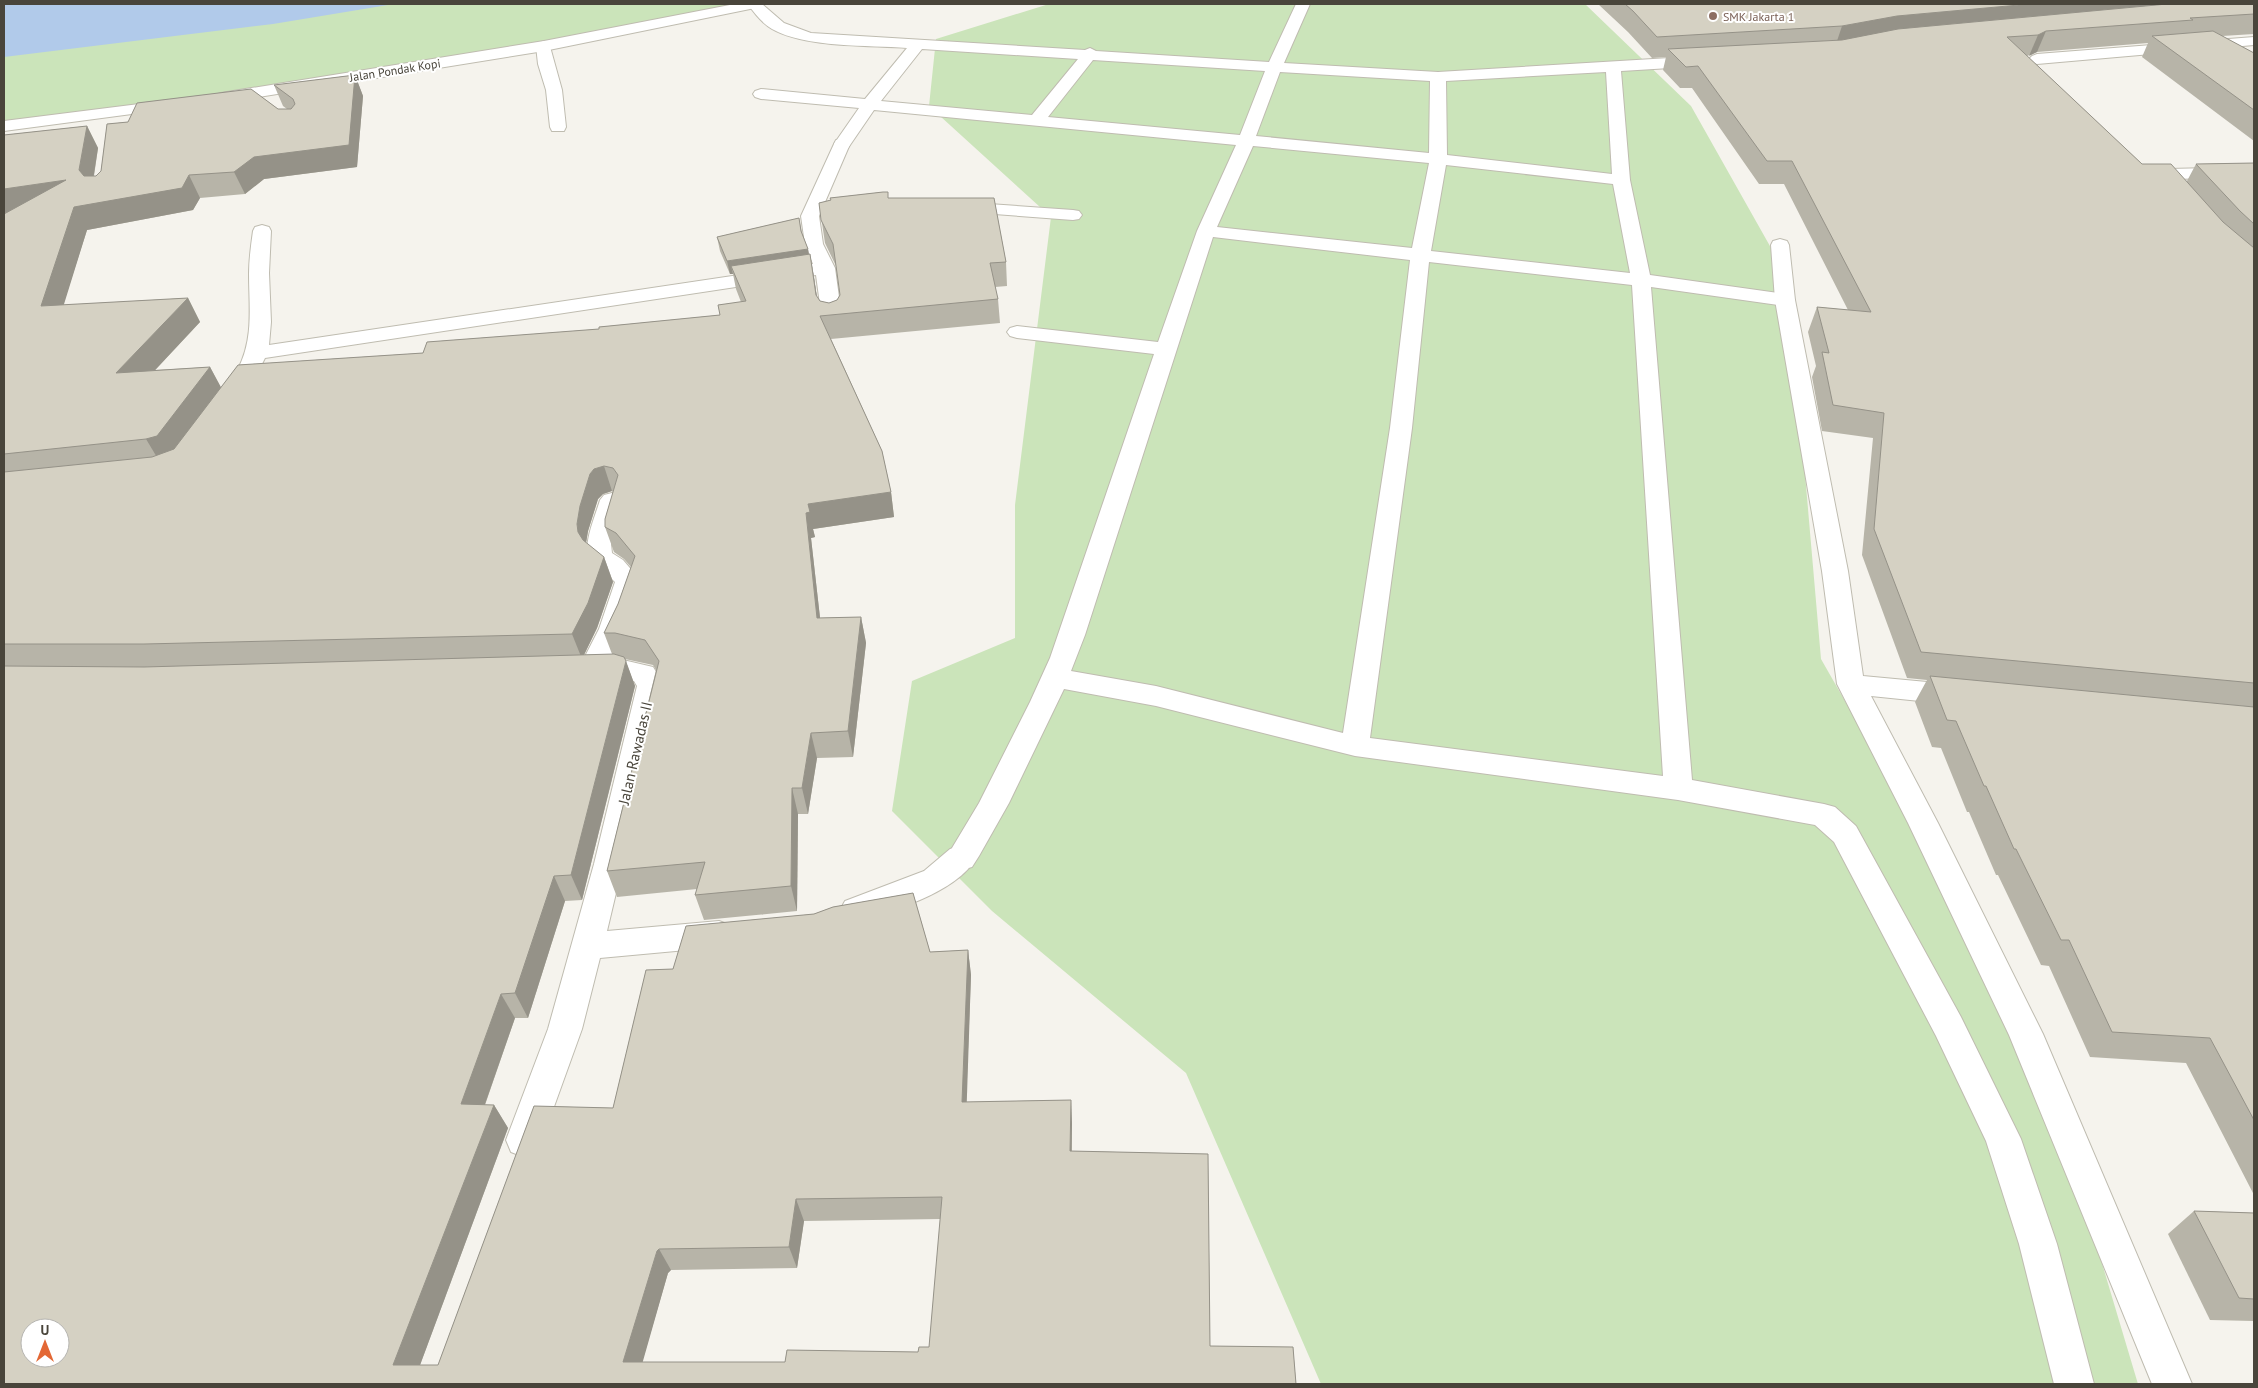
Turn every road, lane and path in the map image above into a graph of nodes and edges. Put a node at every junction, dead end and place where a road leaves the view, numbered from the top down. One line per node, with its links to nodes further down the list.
1 (755, 4): 4 (street); 5 (street, Jalan Pondak Kopi)
2 (1304, 4): 10 (street)
3 (2254, 41): 7 (street)
4 (919, 43): 6 (street); 17 (street)
5 (544, 46): 12 (street, Jalan Pondak Kopi); 20 (street)
6 (1090, 53): 10 (street); 18 (street)
7 (2036, 59)
8 (1717, 60): 9 (street)
9 (1613, 66): 11 (street); 24 (street)
10 (1274, 67): 11 (street); 21 (street)
11 (1438, 77): 22 (street)
12 (254, 94): 14 (street, Jalan Pondak Kopi); 16 (street)
13 (761, 94): 17 (street)
14 (207, 100)
15 (188, 103): 19 (street)
16 (267, 105)
17 (868, 105): 18 (street); 32 (street)
18 (1036, 122): 21 (street)
19 (4, 126)
20 (558, 127)
21 (1246, 142): 22 (street); 29 (street)
22 (1438, 159): 24 (street); 31 (street)
23 (2254, 172): 25 (street)
24 (1621, 180): 33 (street)
25 (2186, 205)
26 (946, 207): 27 (street)
27 (1073, 215)
28 (262, 230): 38 (street)
29 (1206, 231): 31 (street); 37 (street)
30 (1780, 245): 34 (street)
31 (1420, 256): 33 (street); 44 (street)
32 (825, 268): 35 (street); 38 (street)
33 (1641, 280): 34 (street); 45 (street)
34 (1785, 300): 42 (street)
35 (832, 319)
36 (1017, 332): 37 (street)
37 (1166, 349): 41 (street)
38 (258, 353): 39 (street)
39 (240, 384)
40 (612, 500): 48 (street, Jalan Rawadas II)
41 (1055, 678): 44 (street); 46 (street)
42 (1852, 684): 43 (street); 51 (street)
43 (1989, 698)
44 (1355, 746): 45 (street)
45 (1678, 789): 50 (street)
46 (829, 920)
47 (751, 931): 48 (street)
48 (586, 946): 49 (street, Jalan Rawadas II)
49 (513, 1169)
50 (2074, 1384)
51 (2172, 1384)

